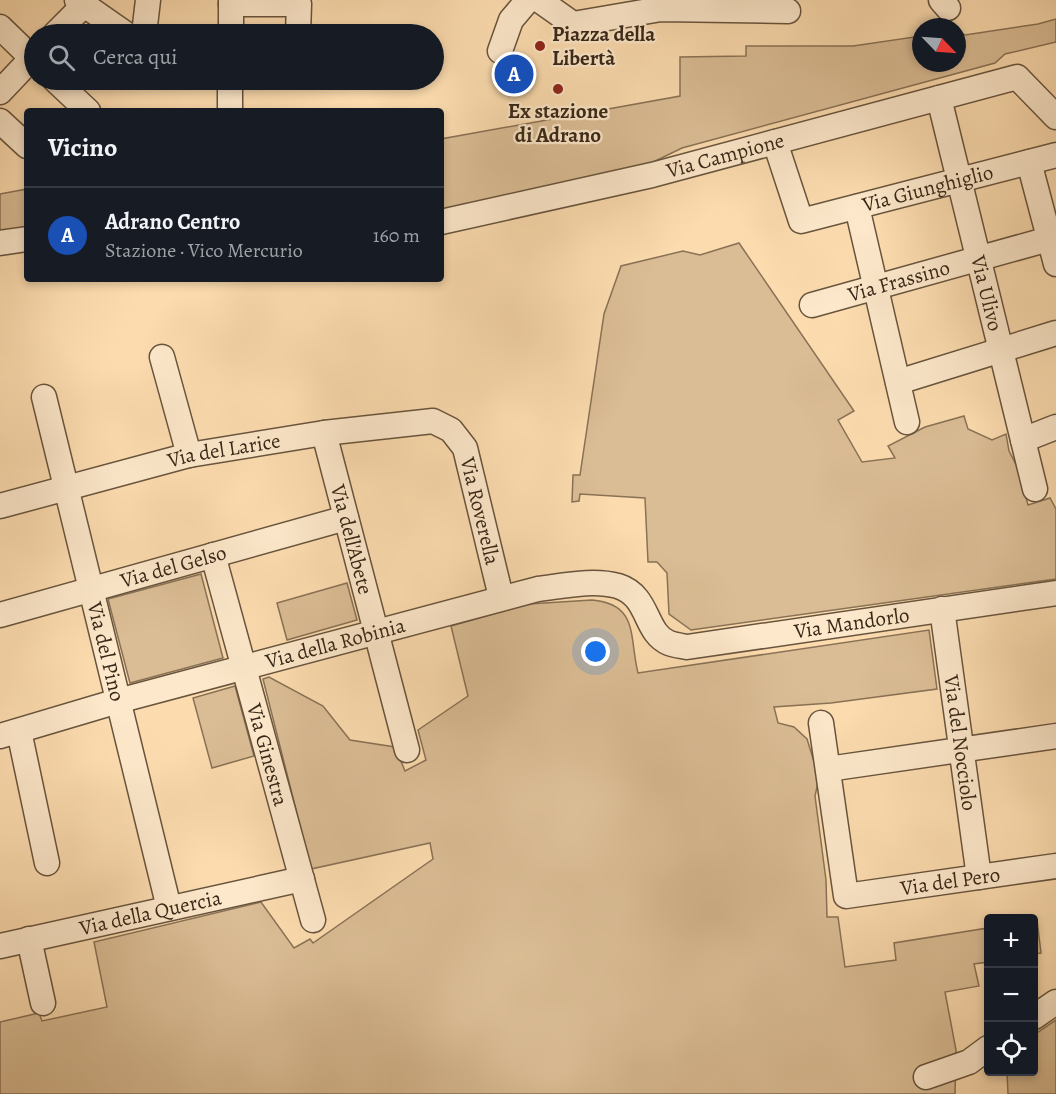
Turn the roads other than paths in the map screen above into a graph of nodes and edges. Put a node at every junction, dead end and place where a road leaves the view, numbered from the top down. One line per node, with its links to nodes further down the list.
1 (148, 0): 9 (street)
2 (528, 0): 14 (street)
3 (539, 0): 6 (street)
4 (82, 2): 7 (street); 8 (street)
5 (231, 2): 10 (street); 11 (street)
6 (788, 11)
7 (64, 24)
8 (112, 24)
9 (145, 24)
10 (231, 24)
11 (298, 24)
12 (0, 27): 13 (street)
13 (24, 49)
14 (500, 51)
15 (24, 68): 18 (street)
16 (66, 90): 20 (street)
17 (225, 90): 21 (street)
18 (0, 92)
19 (939, 98): 22 (street, Via Campione); 24 (street, Via Campione); 28 (street, Via Ulivo)
20 (85, 108)
21 (229, 108)
22 (1056, 117)
23 (0, 121): 25 (street)
24 (775, 142): 29 (street, Via Giunghiglio); 30 (street, Via Campione)
25 (24, 143)
26 (1056, 155): 27 (street, Via Giunghiglio)
27 (1029, 162): 28 (street, Via Giunghiglio); 31 (street)
28 (959, 180): 29 (street, Via Giunghiglio); 34 (street, Via Ulivo)
29 (858, 207): 36 (street)
30 (444, 221)
31 (1053, 238): 34 (street, Via Frassino); 35 (street)
32 (24, 239): 33 (street)
33 (0, 243)
34 (978, 259): 36 (street, Via Frassino); 39 (street, Via Ulivo)
35 (1056, 264)
36 (876, 287): 37 (street, Via Frassino); 41 (street)
37 (812, 305)
38 (1056, 333): 39 (street)
39 (1001, 350): 41 (street); 47 (street, Via Ulivo)
40 (162, 357): 48 (street)
41 (898, 382): 43 (street)
42 (44, 397): 49 (street, Via del Pino)
43 (907, 422)
44 (1056, 427): 47 (street)
45 (452, 430): 46 (street, Via del Larice); 56 (street, Via Roverella)
46 (324, 433): 48 (street, Via del Larice); 52 (street, Via dell'Abete)
47 (1023, 440): 50 (street, Via Ulivo)
48 (189, 455): 49 (street, Via del Larice)
49 (65, 487): 51 (street, Via del Larice); 54 (street, Via del Pino)
50 (1035, 489)
51 (0, 506)
52 (346, 518): 53 (street, Via del Gelso); 60 (street, Via dell'Abete)
53 (213, 555): 54 (street, Via del Gelso); 61 (street, Via Ginestra)
54 (90, 589): 58 (street, Via del Gelso); 62 (street, Via del Pino)
55 (1056, 593): 57 (street, Via Mandorlo)
56 (501, 597): 59 (street, Via della Robinia); 60 (street, Via della Robinia)
57 (942, 609): 59 (street, Via Mandorlo); 66 (street, Via del Nocciolo)
58 (0, 615)
59 (652, 628)
60 (376, 631): 61 (street, Via della Robinia); 67 (street, Via dell'Abete)
61 (244, 668): 62 (street, Via della Robinia); 72 (street, Via Ginestra)
62 (118, 701): 64 (street, Via della Robinia); 73 (street, Via del Pino)
63 (821, 723): 68 (street)
64 (9, 733): 69 (street)
65 (1056, 736): 66 (street)
66 (961, 749): 68 (street); 71 (street, Via del Nocciolo)
67 (407, 750)
68 (828, 769): 71 (street, Via del Pero)
69 (47, 862)
70 (1056, 866): 71 (street, Via del Pero)
71 (979, 877)
72 (302, 879): 73 (street, Via della Quercia); 74 (street, Via Ginestra)
73 (169, 908): 75 (street, Via della Quercia)
74 (313, 920)
75 (29, 939): 76 (street, Via della Quercia); 78 (street)
76 (0, 946)
77 (1056, 1002): 79 (street)
78 (43, 1003)
79 (1038, 1014)
80 (984, 1051): 81 (street)
81 (926, 1077)

